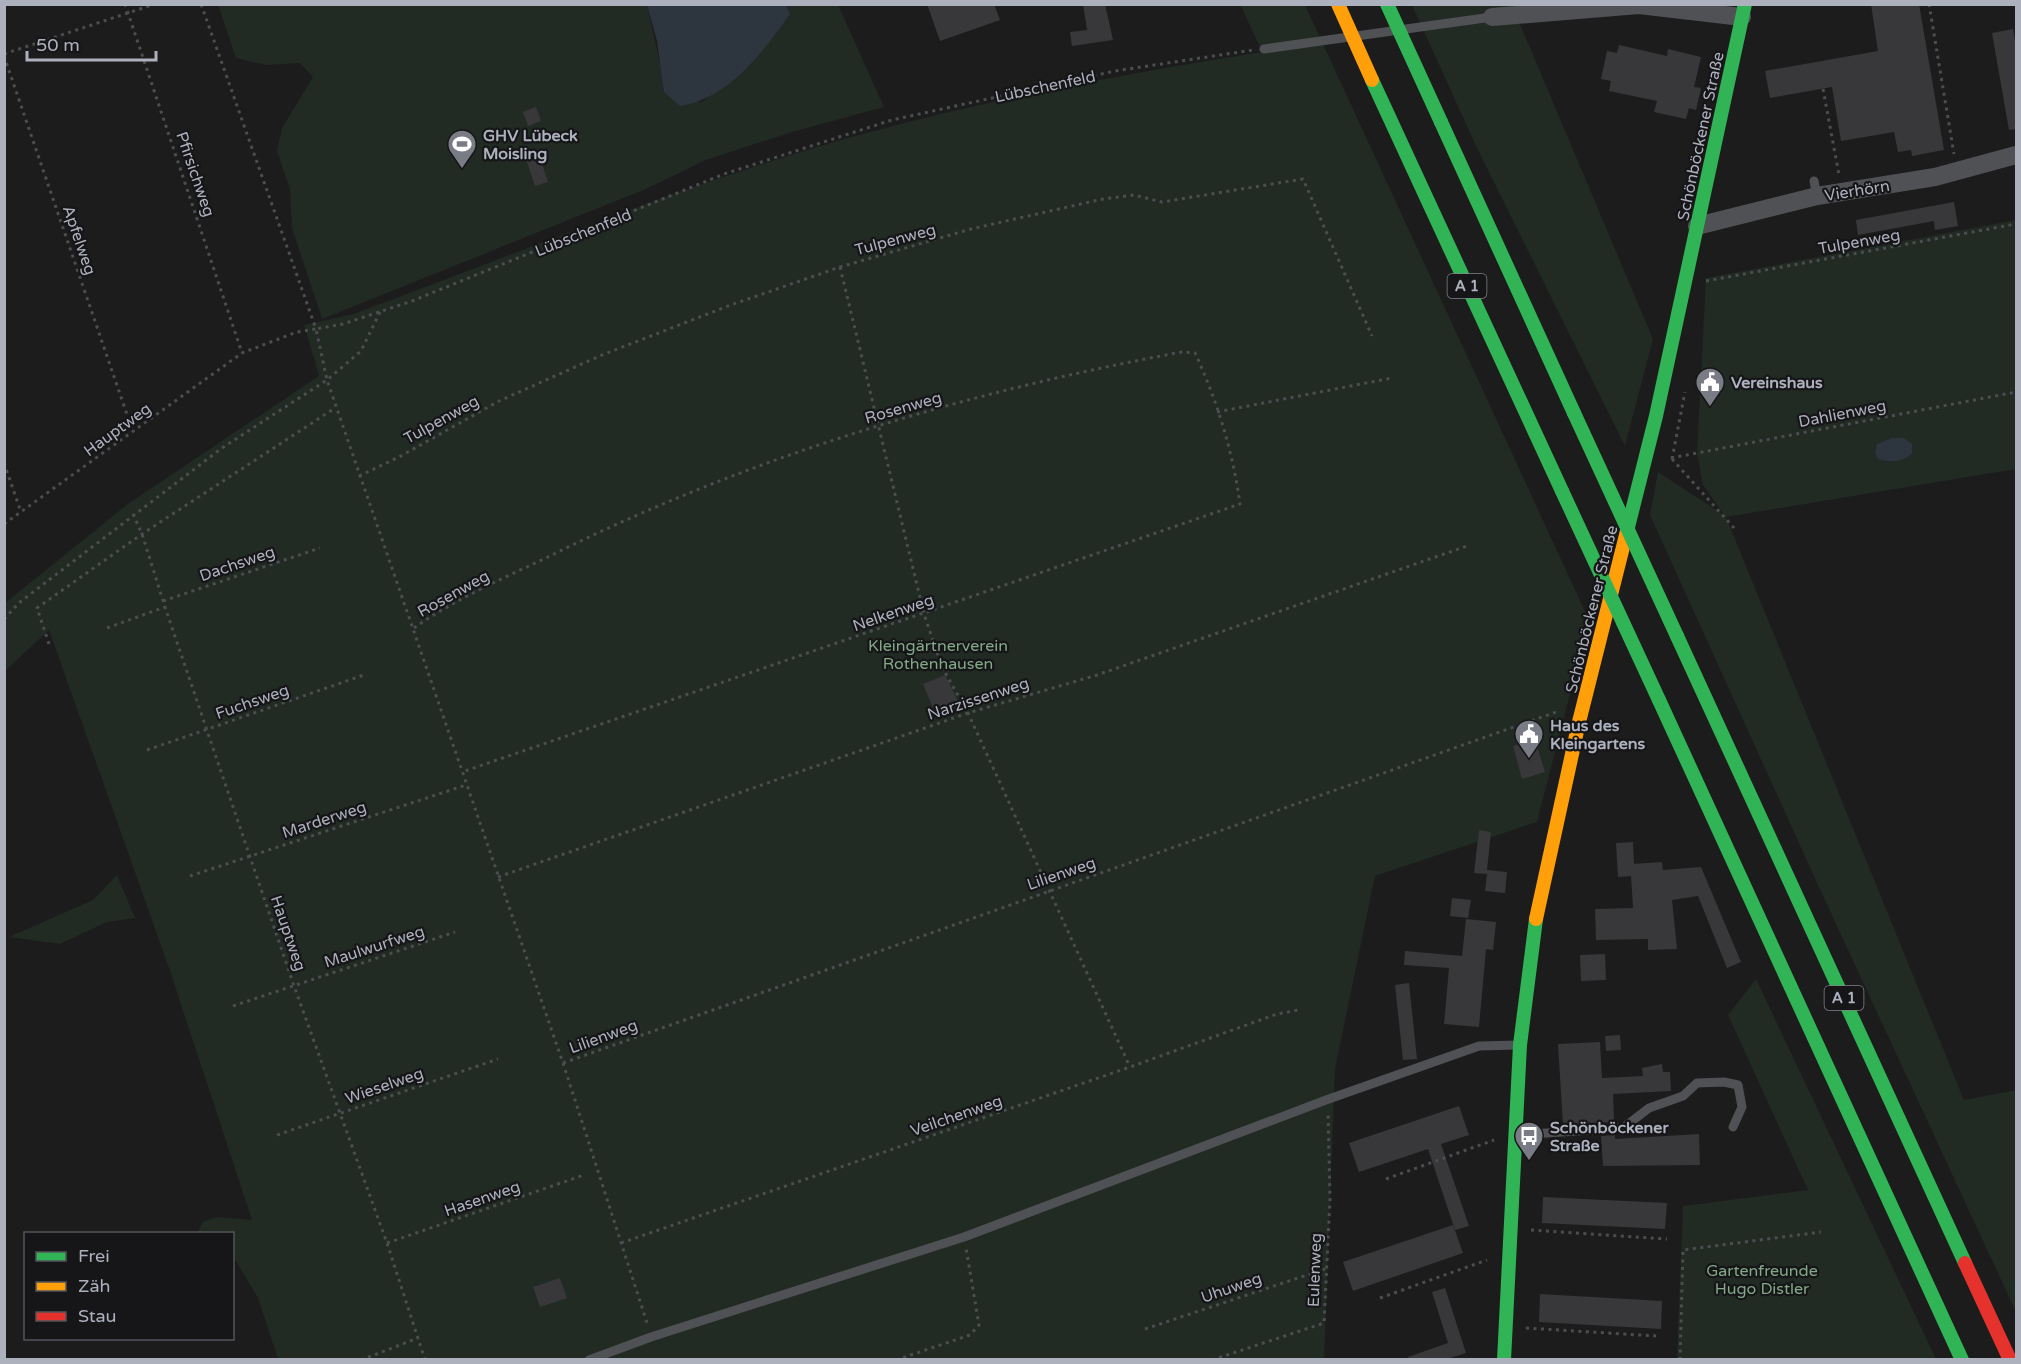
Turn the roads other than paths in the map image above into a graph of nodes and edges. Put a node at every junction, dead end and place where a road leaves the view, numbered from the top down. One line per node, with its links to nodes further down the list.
1 (1338, 4): 14 (main road, A 1, bridge)
2 (1387, 4): 15 (main road, A 1, bridge)
3 (1567, 7): 4 (street); 5 (street)
4 (1743, 11): 8 (main road, Schönböckener Straße)
5 (1492, 17): 6 (lane)
6 (1264, 49)
7 (2016, 155): 8 (street, Vierhörn)
8 (1697, 226): 9 (main road, Schönböckener Straße)
9 (1520, 1045): 11 (main road, Schönböckener Straße); 12 (lane)
10 (1733, 1127): 11 (lane)
11 (1515, 1135): 13 (main road, Schönböckener Straße)
12 (589, 1359)
13 (1504, 1359)
14 (1962, 1359)
15 (2010, 1359)

